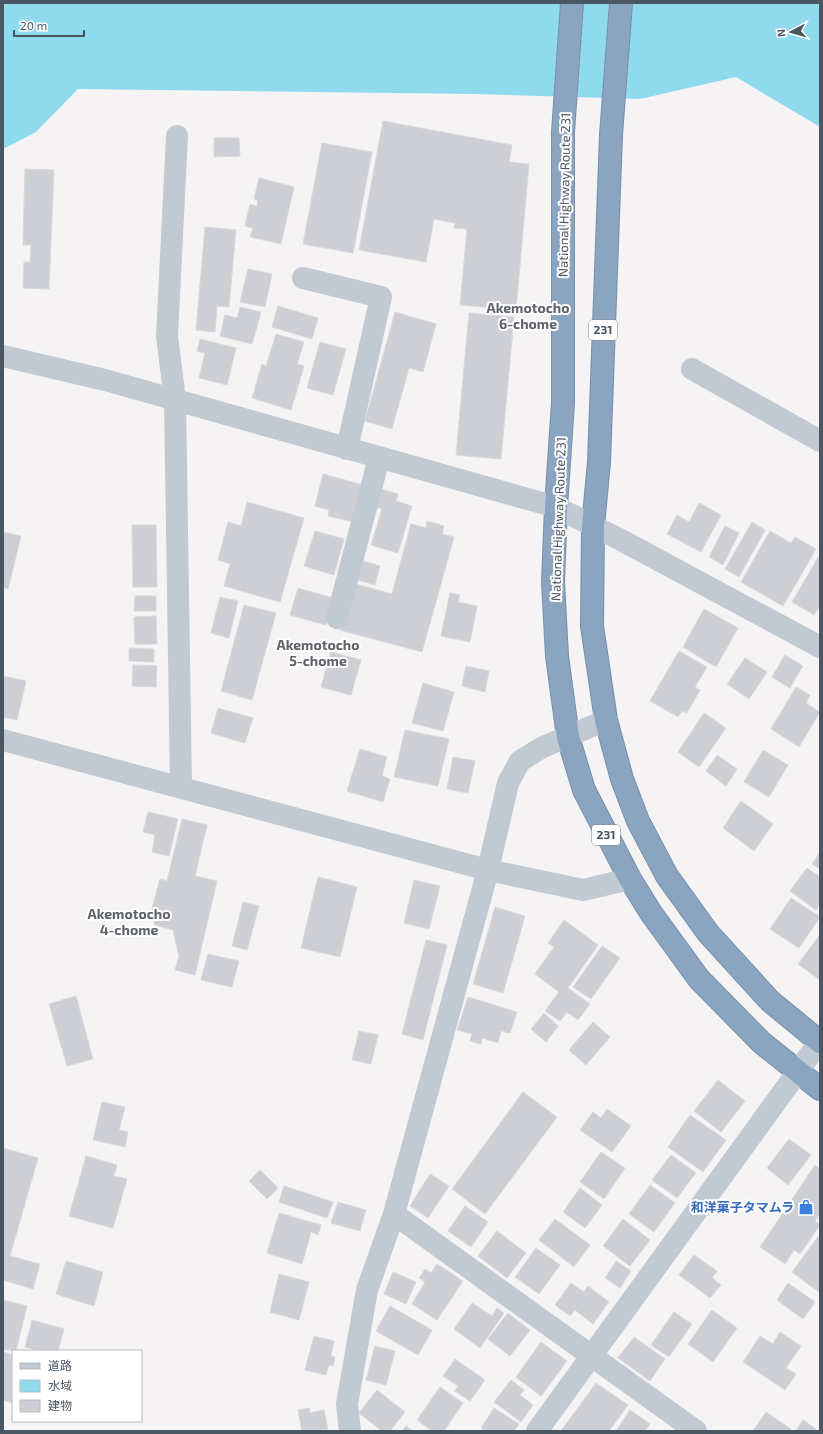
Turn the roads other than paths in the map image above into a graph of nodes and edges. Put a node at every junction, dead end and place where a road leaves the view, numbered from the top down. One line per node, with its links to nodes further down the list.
1 (572, 3): 11 (highway, National Highway Route 231 / 231)
2 (622, 3): 12 (highway, 231)
3 (177, 136): 7 (street)
4 (303, 278): 9 (street)
5 (3, 356): 7 (street)
6 (692, 369): 8 (street)
7 (175, 400): 9 (street); 18 (street)
8 (820, 442)
9 (347, 449): 10 (street)
10 (379, 458): 11 (street); 13 (street)
11 (556, 507): 12 (street); 16 (highway, National Highway Route 231 / 231)
12 (593, 526): 14 (street); 15 (highway, 231)
13 (337, 618)
14 (820, 647)
15 (606, 720): 16 (street); 21 (highway, 231)
16 (568, 737): 19 (street); 20 (highway, National Highway Route 231 / 231)
17 (3, 740): 18 (street)
18 (181, 788): 19 (street)
19 (488, 870): 20 (street); 24 (street)
20 (630, 880): 22 (highway, National Highway Route 231 / 231)
21 (820, 1042): 22 (street)
22 (798, 1072): 23 (highway, National Highway Route 231 / 231); 25 (street)
23 (820, 1090)
24 (394, 1214): 25 (street); 26 (street)
25 (592, 1356): 27 (street); 28 (street)
26 (350, 1431)
27 (537, 1431)
28 (696, 1431)

